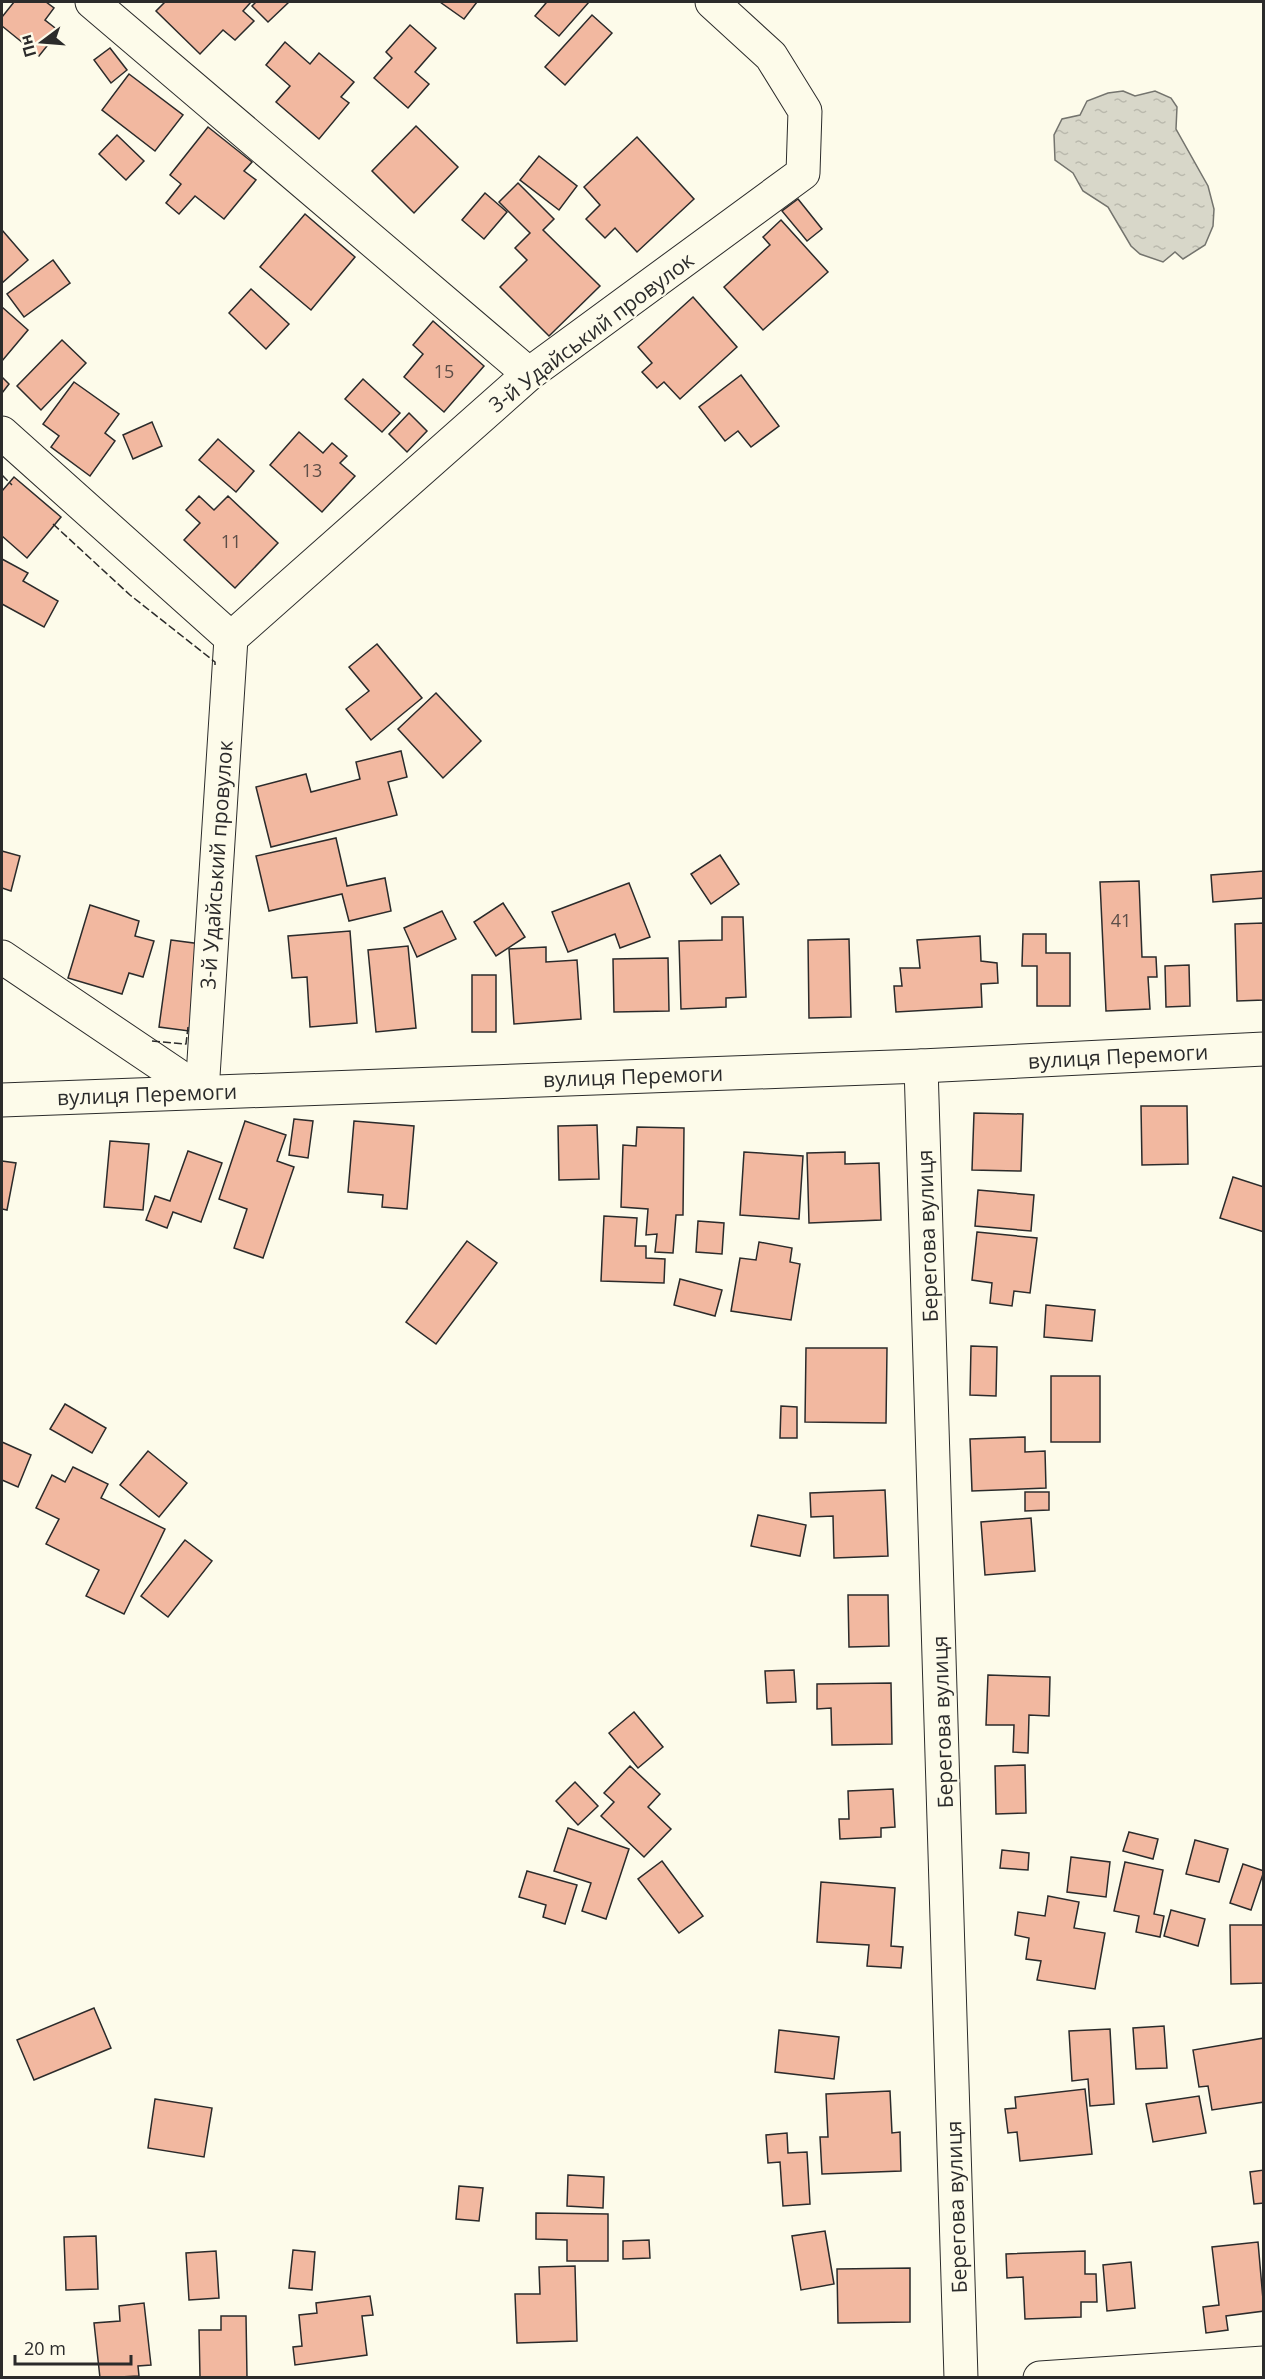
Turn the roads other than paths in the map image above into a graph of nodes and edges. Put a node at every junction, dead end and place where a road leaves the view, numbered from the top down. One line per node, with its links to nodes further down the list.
1 (93, 2): 3 (street)
2 (712, 2): 3 (street, 3-й Удайський провулок)
3 (529, 374): 5 (street, 3-й Удайський провулок)
4 (2, 433): 5 (street)
5 (231, 638): 9 (street, 3-й Удайський провулок)
6 (2, 957): 9 (street)
7 (1263, 1049): 8 (street, вулиця Перемоги)
8 (921, 1066): 9 (street, вулиця Перемоги); 12 (street, Берегова вулиця)
9 (202, 1092): 10 (street, вулиця Перемоги)
10 (2, 1101)
11 (1263, 2363): 13 (street)
12 (961, 2378)
13 (1040, 2378)

